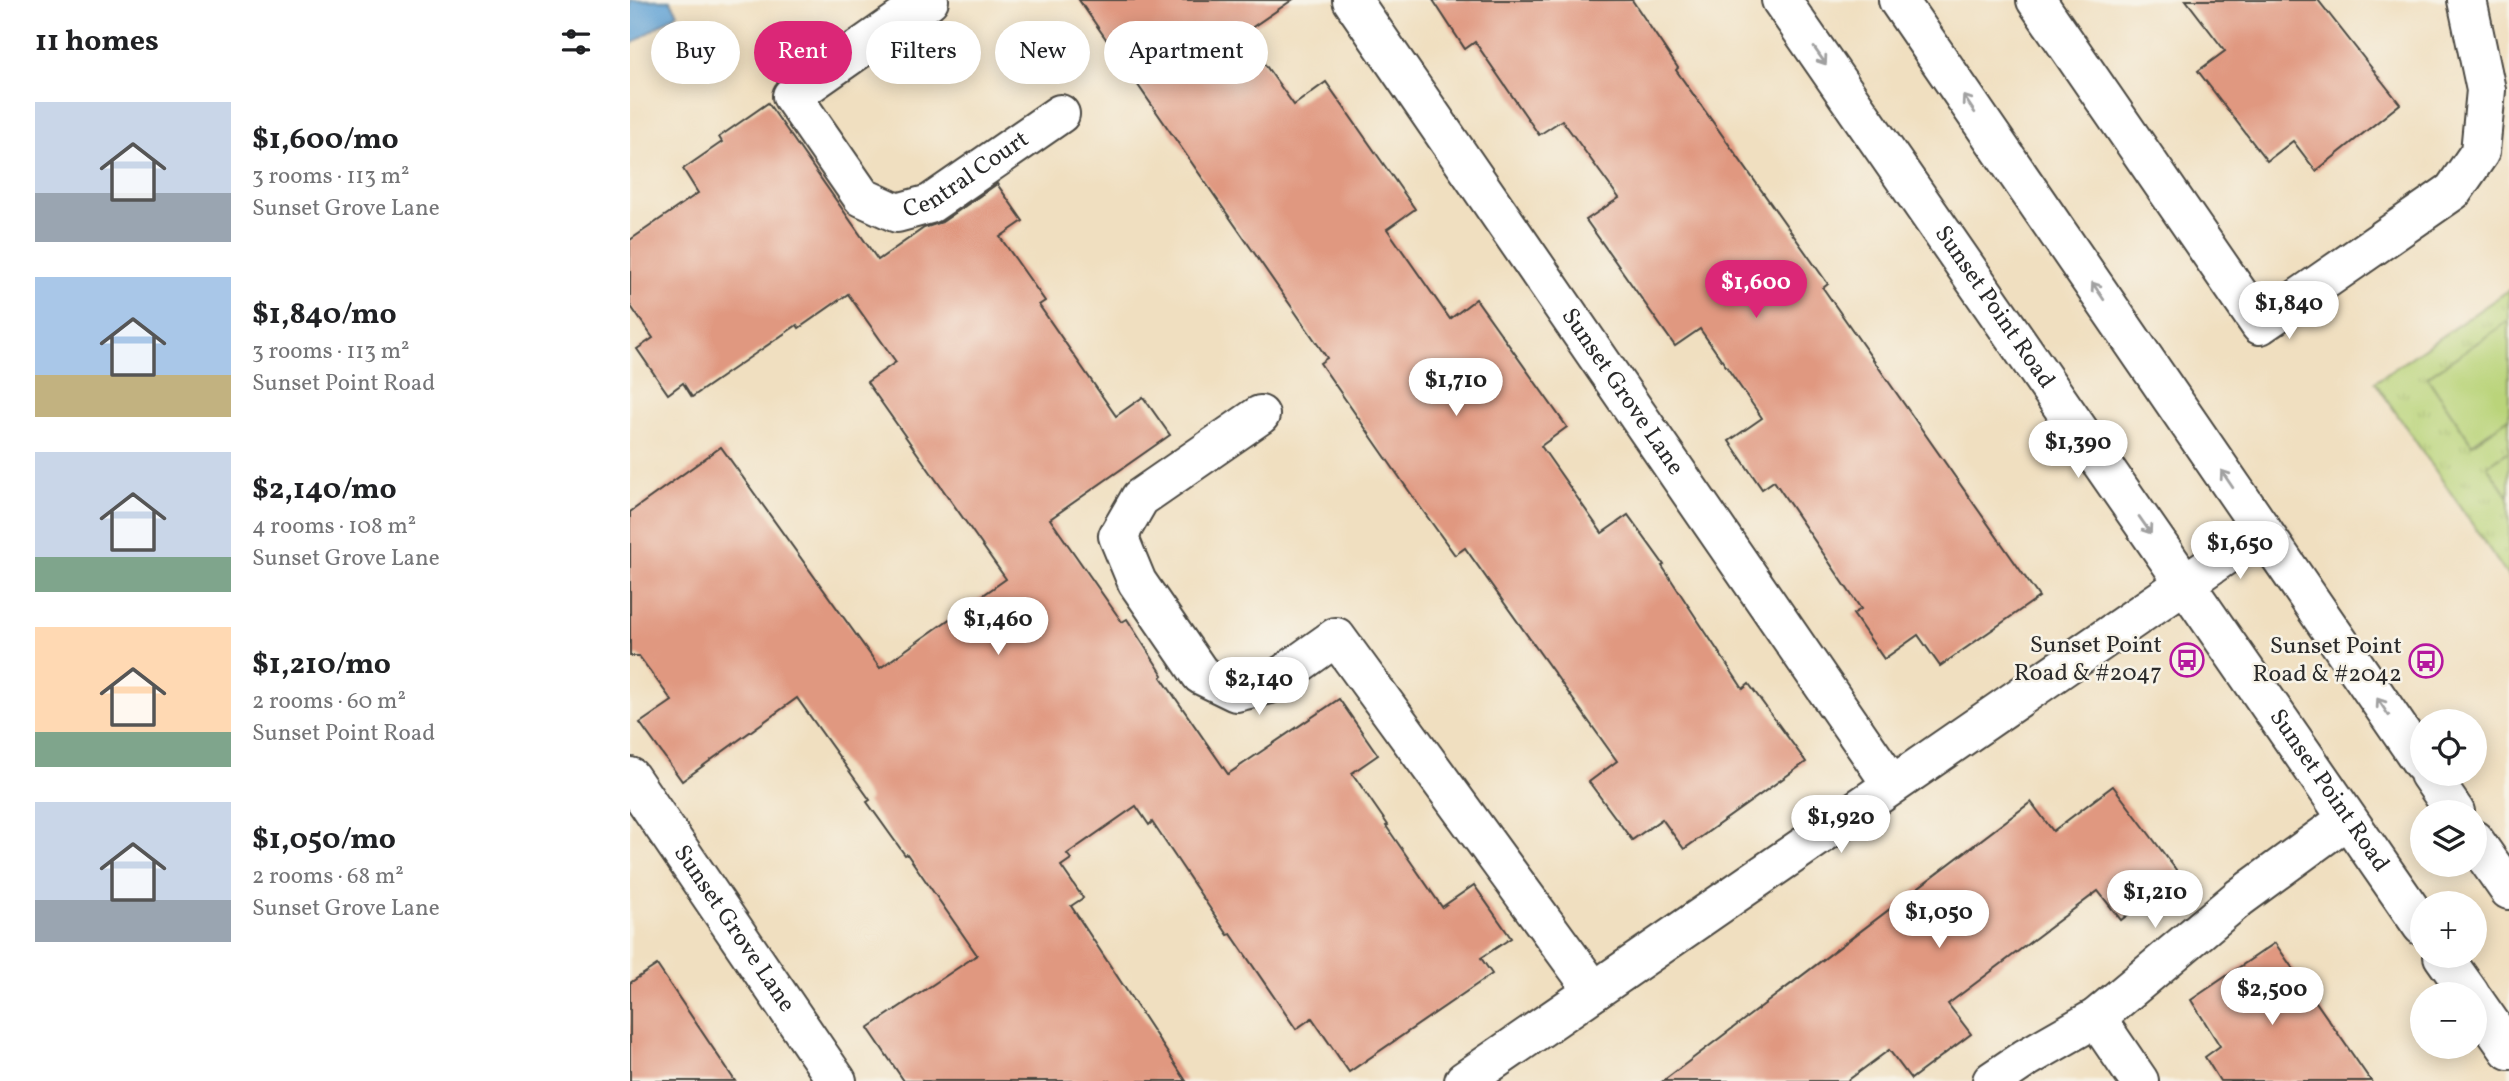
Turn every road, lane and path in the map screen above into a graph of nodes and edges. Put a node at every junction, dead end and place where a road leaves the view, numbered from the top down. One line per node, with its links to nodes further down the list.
1 (929, 0): 7 (street, Central Court)
2 (1352, 0): 13 (street, Sunset Grove Lane)
3 (1781, 0): 10 (street, Sunset Point Road, one-way to 10)
4 (1898, 0): 9 (street, one-way to 4)
5 (2036, 0): 6 (street)
6 (2467, 0)
7 (1060, 114)
8 (1260, 415): 18 (street)
9 (2262, 530): 10 (street); 11 (street, one-way to 9)
10 (2185, 582): 13 (street); 14 (street, Sunset Point Road)
11 (2410, 746)
12 (630, 778): 22 (street, Sunset Grove Lane)
13 (1892, 785): 18 (street)
14 (2347, 819): 17 (street, Sunset Point Road); 19 (street)
15 (2487, 859): 16 (street)
16 (2509, 890)
17 (2410, 909)
18 (1594, 991): 23 (street)
19 (2096, 1018): 24 (street); 25 (street)
20 (2487, 1018): 21 (street)
21 (2509, 1049)
22 (837, 1081)
23 (1464, 1081)
24 (1992, 1081)
25 (2139, 1081)

